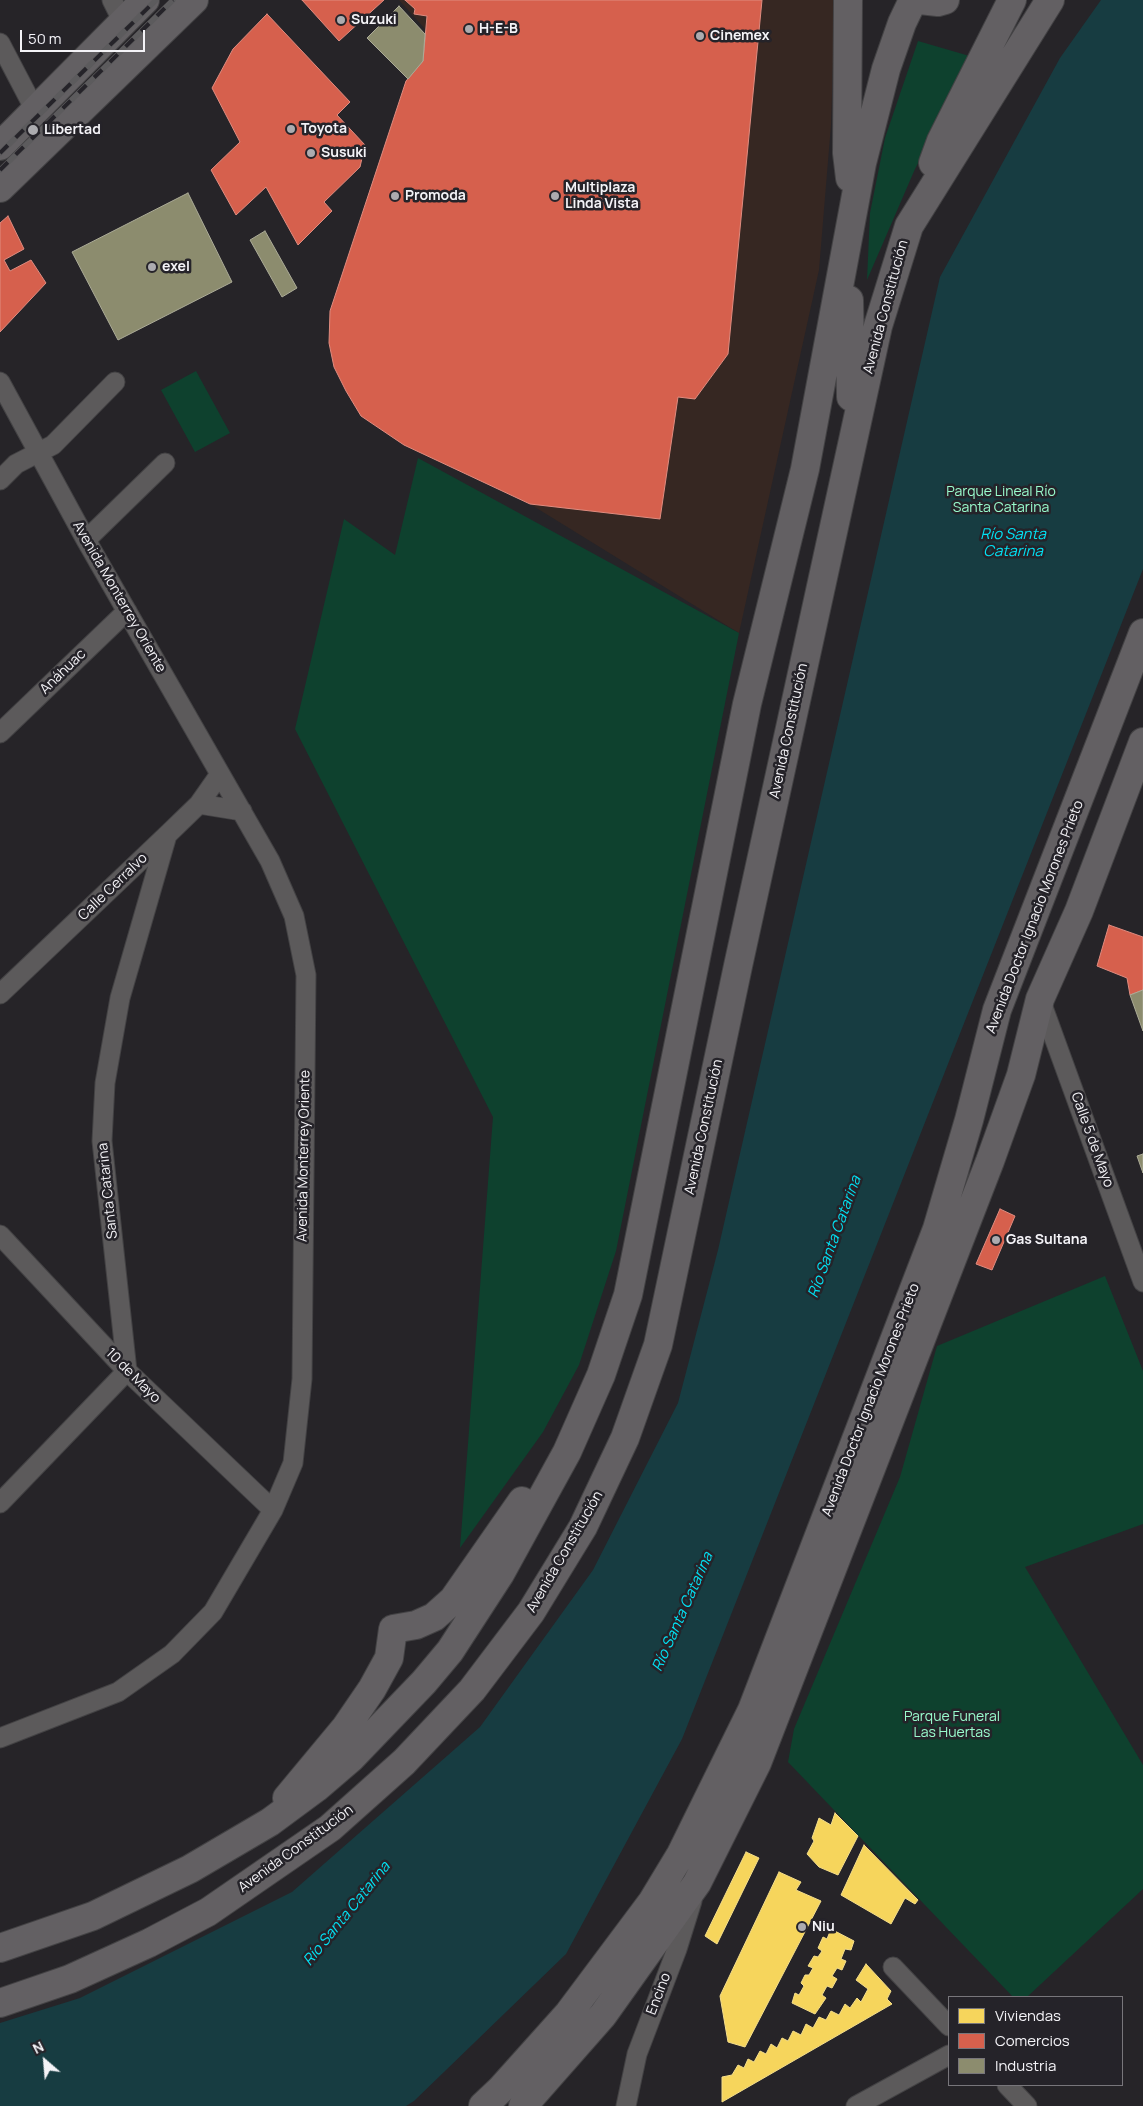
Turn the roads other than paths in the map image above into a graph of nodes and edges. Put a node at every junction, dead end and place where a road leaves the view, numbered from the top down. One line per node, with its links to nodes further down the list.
1 (144, 0): 9 (highway)
2 (194, 0): 13 (highway)
3 (848, 0): 14 (highway)
4 (913, 0): 14 (highway)
5 (920, 0): 6 (highway)
6 (944, 0)
7 (1012, 0): 15 (highway)
8 (1050, 0): 15 (highway, Avenida Constitución)
9 (118, 11): 11 (highway)
10 (0, 43): 11 (street)
11 (35, 110): 12 (highway)
12 (0, 146)
13 (0, 188)
14 (854, 212): 16 (highway)
15 (909, 226): 19 (highway, Avenida Constitución)
16 (848, 246): 19 (highway); 37 (highway)
17 (0, 382): 20 (street, Avenida Monterrey Oriente)
18 (115, 382): 20 (street)
19 (852, 442): 45 (highway, Avenida Constitución)
20 (38, 453): 22 (street); 23 (street, Avenida Monterrey Oriente)
21 (165, 463): 23 (street)
22 (0, 480)
23 (86, 540): 24 (street, Avenida Monterrey Oriente)
24 (127, 611): 26 (street, Anáhuac); 28 (street, Avenida Monterrey Oriente)
25 (1143, 633): 49 (highway, Avenida Doctor Ignacio Morones Prieto)
26 (0, 733)
27 (1143, 742): 33 (highway, Avenida Doctor Ignacio Morones Prieto)
28 (220, 774): 29 (street, Calle Cerralvo); 30 (street, Avenida Monterrey Oriente)
29 (199, 804): 30 (street); 31 (street, Calle Cerralvo)
30 (242, 811): 39 (street, Avenida Monterrey Oriente)
31 (167, 835): 32 (street, Calle Cerralvo); 36 (street, Santa Catarina)
32 (0, 994)
33 (1040, 999): 35 (street, Calle 5 de Mayo); 42 (highway, Avenida Doctor Ignacio Morones Prieto)
34 (2, 1240): 36 (street, 10 de Mayo)
35 (1143, 1282)
36 (126, 1371): 38 (street); 39 (street, 10 de Mayo)
37 (567, 1452): 41 (highway); 41 (highway)
38 (0, 1503)
39 (273, 1510): 40 (street, Avenida Monterrey Oriente)
40 (0, 1738)
41 (270, 1822): 43 (highway)
42 (697, 1883): 50 (highway, Avenida Doctor Ignacio Morones Prieto); 51 (street, Encino)
43 (0, 1948)
44 (893, 1968): 46 (street)
45 (0, 2003)
46 (948, 2025)
47 (948, 2056): 52 (street)
48 (1008, 2086): 53 (street)
49 (483, 2106)
50 (524, 2106)
51 (626, 2106)
52 (856, 2106)
53 (1027, 2106)

